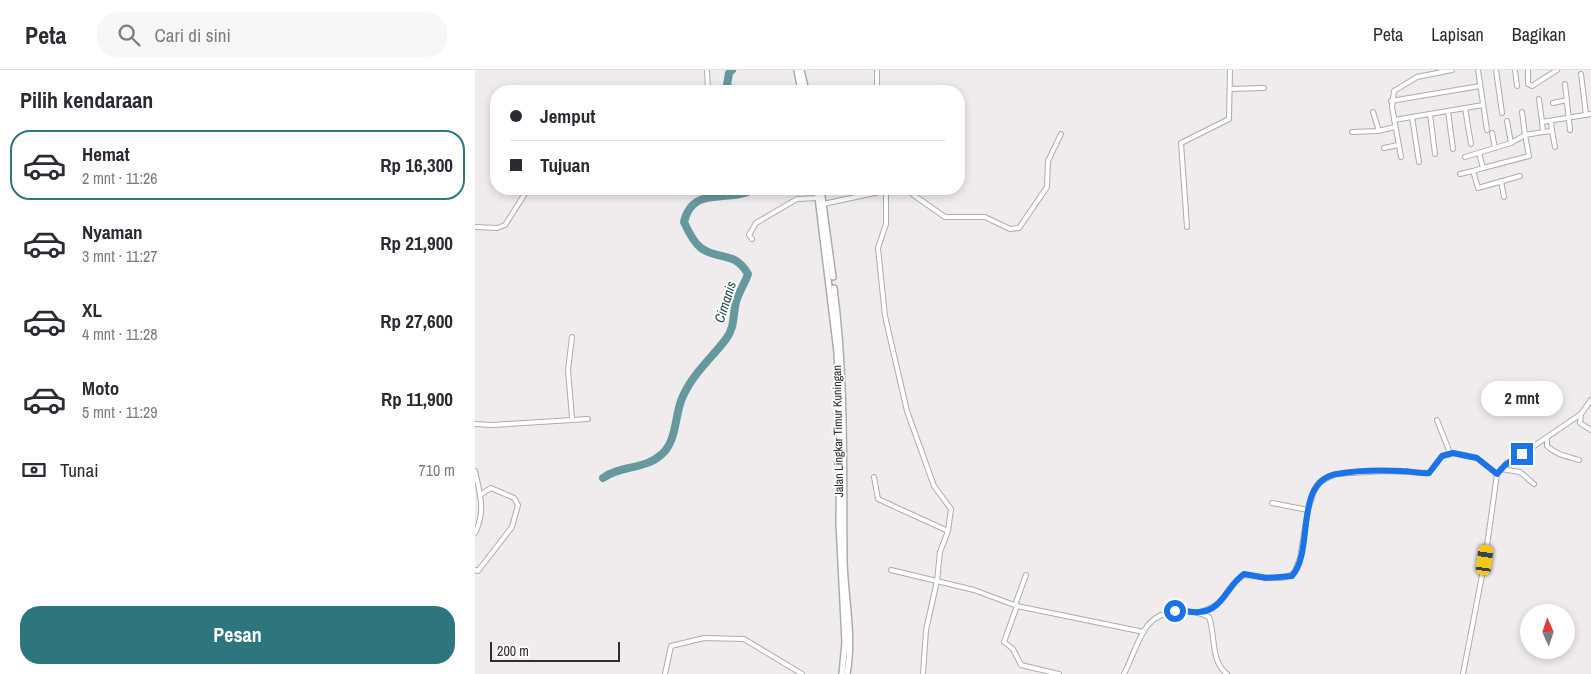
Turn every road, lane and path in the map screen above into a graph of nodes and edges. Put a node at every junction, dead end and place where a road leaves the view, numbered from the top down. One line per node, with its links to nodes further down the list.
1 (707, 70): 14 (street)
2 (797, 70): 15 (main road)
3 (801, 70): 16 (main road)
4 (877, 70): 17 (street)
5 (1230, 70): 21 (street)
6 (1452, 70): 24 (street)
7 (1478, 70): 18 (street)
8 (1496, 70): 31 (street)
9 (1515, 70): 19 (street)
10 (1528, 70): 11 (street)
11 (1557, 70)
12 (1581, 74): 33 (street)
13 (1565, 84): 23 (street)
14 (708, 85)
15 (800, 85)
16 (805, 85)
17 (877, 85)
18 (1480, 86): 24 (street); 26 (street)
19 (1517, 86)
20 (1264, 88): 21 (street)
21 (1230, 90): 77 (street)
22 (1539, 99): 39 (street)
23 (1567, 100): 25 (street); 35 (street)
24 (1391, 101): 36 (street)
25 (1553, 103)
26 (1483, 105): 27 (street); 41 (street)
27 (1465, 108): 28 (street); 51 (street)
28 (1448, 111): 32 (street); 56 (street)
29 (1373, 112): 43 (street)
30 (1522, 112): 49 (street)
31 (1502, 113)
32 (1429, 114): 34 (street); 58 (street)
33 (1589, 115): 35 (street)
34 (1411, 117): 36 (street); 61 (street)
35 (1569, 117): 38 (street); 42 (street)
36 (1394, 120): 40 (street)
37 (1507, 121): 50 (street)
38 (1551, 121): 39 (street); 44 (street)
39 (1542, 122): 46 (street)
40 (1395, 127): 43 (street); 52 (street)
41 (1487, 130)
42 (1570, 130)
43 (1379, 131): 45 (street)
44 (1552, 131): 46 (street); 53 (street)
45 (1352, 132)
46 (1543, 132): 49 (street)
47 (1492, 133): 55 (street)
48 (1061, 134): 72 (street)
49 (1525, 135): 50 (street); 62 (street)
50 (1511, 143): 55 (street)
51 (1471, 144)
52 (1398, 145): 54 (street); 59 (street)
53 (1555, 147)
54 (1385, 148)
55 (1495, 148): 57 (street)
56 (1453, 149)
57 (1479, 153): 60 (street); 62 (street)
58 (1435, 154)
59 (1401, 157)
60 (1465, 157)
61 (1419, 162)
62 (1483, 168): 63 (street)
63 (1473, 171): 64 (street); 66 (street)
64 (1460, 174)
65 (1520, 176): 66 (street)
66 (1501, 181): 73 (street)
67 (524, 195): 76 (street)
68 (819, 195): 74 (main road, Jalan Lingkar Timur Kuningan)
69 (821, 195): 75 (main road, Jalan Lingkar Timur Kuningan)
70 (865, 195): 75 (street)
71 (886, 195): 98 (street)
72 (912, 195)
73 (1504, 197)
74 (818, 198): 78 (street); 109 (main road, Jalan Lingkar Timur Kuningan)
75 (823, 204): 110 (main road, Jalan Lingkar Timur Kuningan)
76 (475, 227)
77 (1187, 227)
78 (752, 239)
79 (572, 337): 82 (street)
80 (1591, 400): 81 (street)
81 (1581, 414): 86 (street); 87 (street)
82 (572, 418): 83 (street); 85 (street)
83 (588, 419)
84 (1437, 420): 88 (street)
85 (475, 424)
86 (1591, 430)
87 (1547, 438): 89 (street); 90 (street)
88 (1450, 453): 92 (street); 97 (street)
89 (1579, 460)
90 (1501, 469): 92 (street); 94 (street)
91 (475, 471): 95 (street)
92 (1497, 474): 115 (street)
93 (874, 477): 98 (street)
94 (1534, 484)
95 (480, 495): 99 (street); 100 (street)
96 (1271, 503): 97 (street)
97 (1308, 510): 105 (street)
98 (948, 531): 103 (street)
99 (475, 532)
100 (475, 570)
101 (891, 570): 103 (street)
102 (1026, 575): 104 (street)
103 (937, 581): 104 (street); 111 (street)
104 (1016, 606): 106 (street); 112 (street)
105 (1200, 612): 106 (street); 114 (street)
106 (1144, 632): 113 (street)
107 (665, 674): 108 (street)
108 (802, 674)
109 (842, 674)
110 (847, 674)
111 (923, 674)
112 (1059, 674)
113 (1124, 674)
114 (1227, 674)
115 (1463, 674)

